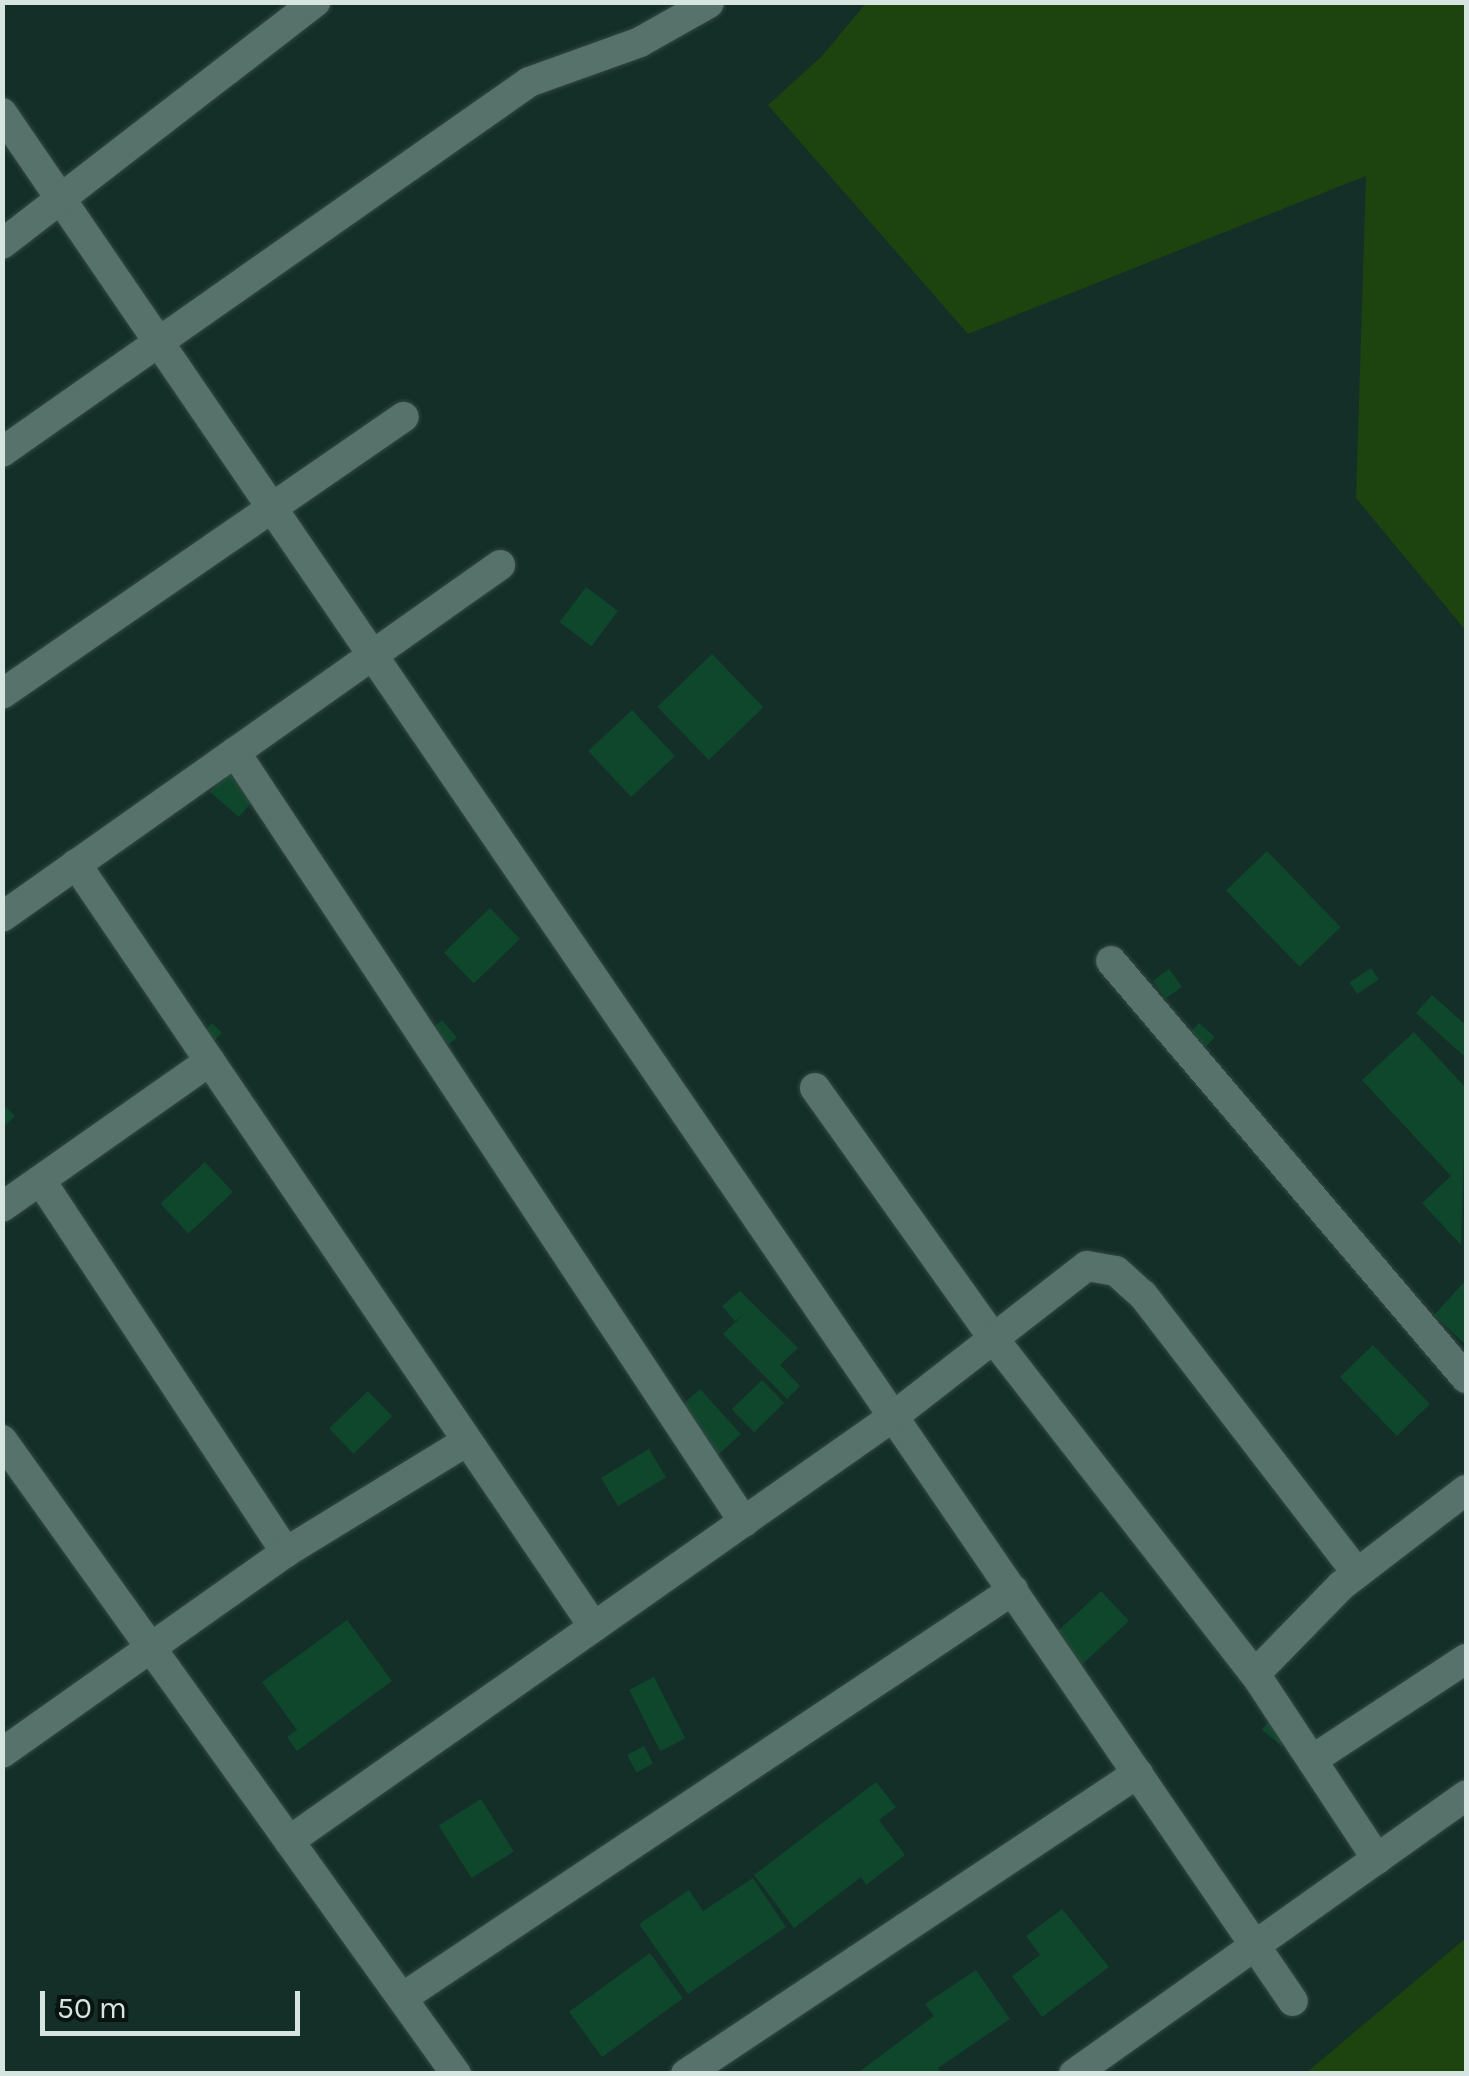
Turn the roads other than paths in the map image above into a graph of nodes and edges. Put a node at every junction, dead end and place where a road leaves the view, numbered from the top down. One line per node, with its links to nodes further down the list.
1 (315, 2): 4 (street)
2 (710, 3): 6 (street)
3 (2, 113): 4 (street)
4 (63, 201): 5 (street); 6 (street)
5 (2, 244)
6 (159, 342): 8 (street); 9 (street)
7 (404, 417): 9 (street)
8 (2, 452)
9 (272, 508): 11 (street); 12 (street)
10 (500, 565): 11 (street)
11 (373, 655): 13 (street); 23 (street)
12 (2, 694)
13 (235, 752): 14 (street); 27 (street)
14 (76, 864): 15 (street); 17 (street)
15 (2, 917)
16 (1112, 961): 22 (street)
17 (210, 1061): 19 (street); 25 (street)
18 (815, 1088): 21 (street)
19 (42, 1182): 20 (street); 28 (street)
20 (2, 1207)
21 (993, 1338): 23 (street); 29 (street); 34 (street)
22 (1466, 1378)
23 (894, 1416): 27 (street); 30 (street)
24 (2, 1440): 32 (street)
25 (467, 1440): 28 (street); 31 (street)
26 (1466, 1490): 29 (street)
27 (744, 1522): 31 (street)
28 (286, 1552): 32 (street)
29 (1357, 1573): 34 (street)
30 (1013, 1590): 37 (street); 42 (street)
31 (594, 1628): 39 (street)
32 (151, 1648): 35 (street); 39 (street)
33 (1466, 1659): 36 (street)
34 (1255, 1674): 36 (street)
35 (2, 1754)
36 (1312, 1760): 40 (street)
37 (1138, 1773): 41 (street); 45 (street)
38 (1466, 1795): 40 (street)
39 (289, 1841): 42 (street)
40 (1377, 1859): 41 (street)
41 (1256, 1945): 43 (street); 46 (street)
42 (402, 1998): 44 (street)
43 (1293, 2000)
44 (456, 2074)
45 (686, 2074)
46 (1074, 2074)

